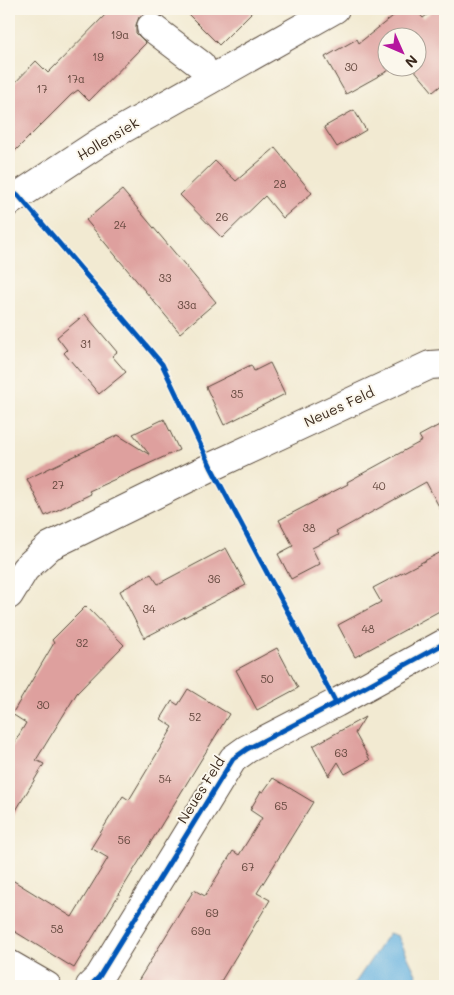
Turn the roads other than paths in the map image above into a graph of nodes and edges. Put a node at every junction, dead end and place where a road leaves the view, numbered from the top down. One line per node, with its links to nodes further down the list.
1 (335, 9): 3 (street, Hollensiek)
2 (151, 27): 3 (street)
3 (209, 80): 4 (street, Hollensiek)
4 (9, 202)
5 (445, 364): 6 (street, Neues Feld)
6 (9, 595)
7 (445, 643): 10 (street, Neues Feld)
8 (9, 964): 9 (street)
9 (47, 986)
10 (90, 986)

